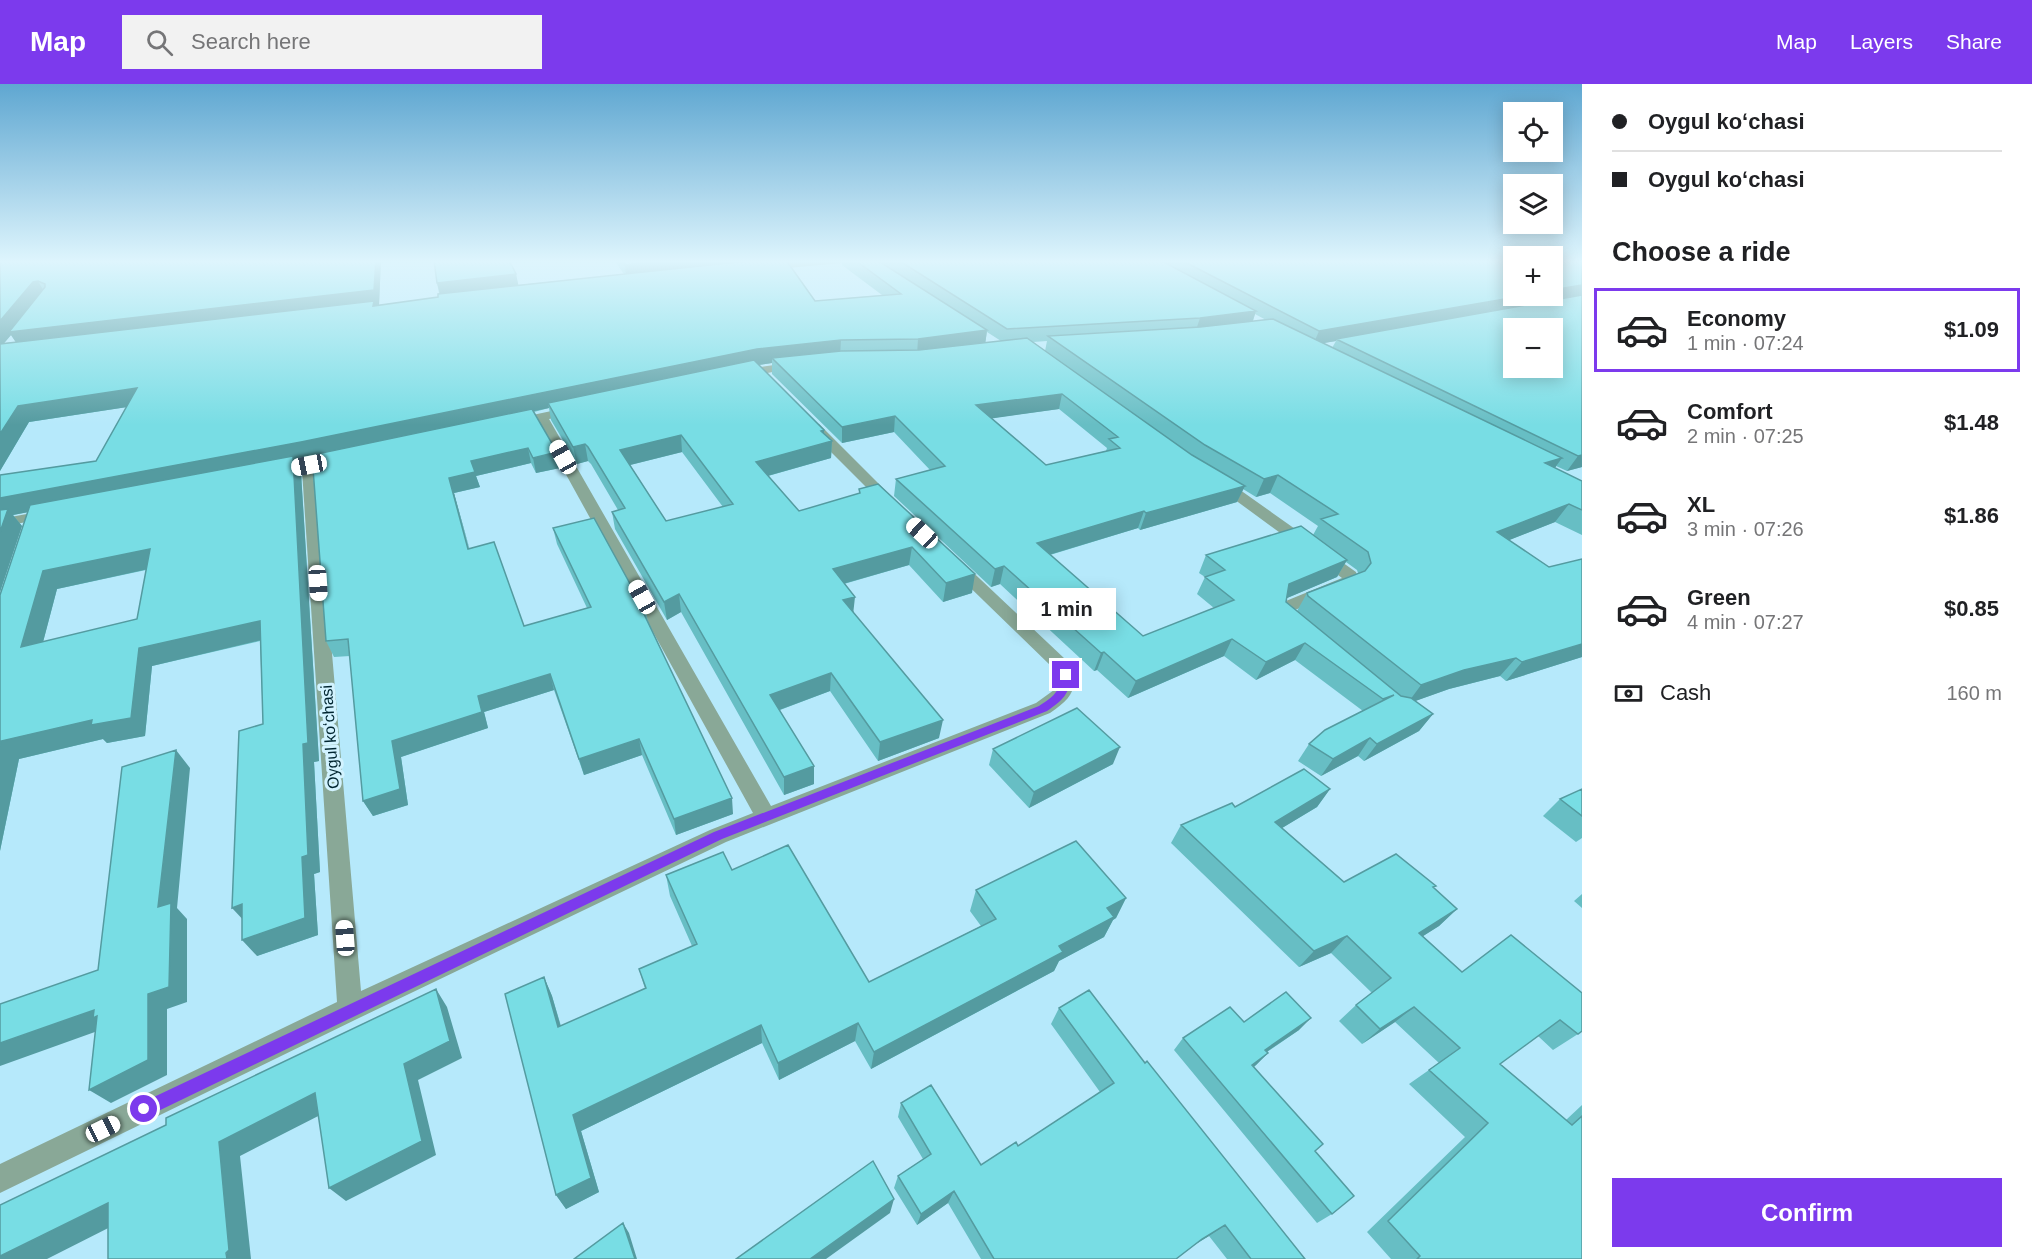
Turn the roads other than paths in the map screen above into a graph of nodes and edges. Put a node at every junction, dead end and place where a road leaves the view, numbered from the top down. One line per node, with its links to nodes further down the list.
1 (811, 363): 2 (street)
2 (758, 370): 3 (street); 4 (street)
3 (727, 376)
4 (774, 386)
5 (585, 407): 7 (street)
6 (798, 411): 15 (street)
7 (541, 417): 8 (street); 20 (street)
8 (506, 424)
9 (344, 458): 10 (street)
10 (309, 465): 11 (street); 21 (street, Oygul koʻchasi)
11 (263, 473)
12 (1210, 477): 19 (street)
13 (57, 513): 14 (street)
14 (34, 517): 16 (street); 17 (street)
15 (904, 517)
16 (0, 523)
17 (27, 539)
18 (939, 549): 20 (street)
19 (1301, 631)
20 (766, 816): 21 (street)
21 (350, 1010): 22 (street)
22 (0, 1179)

